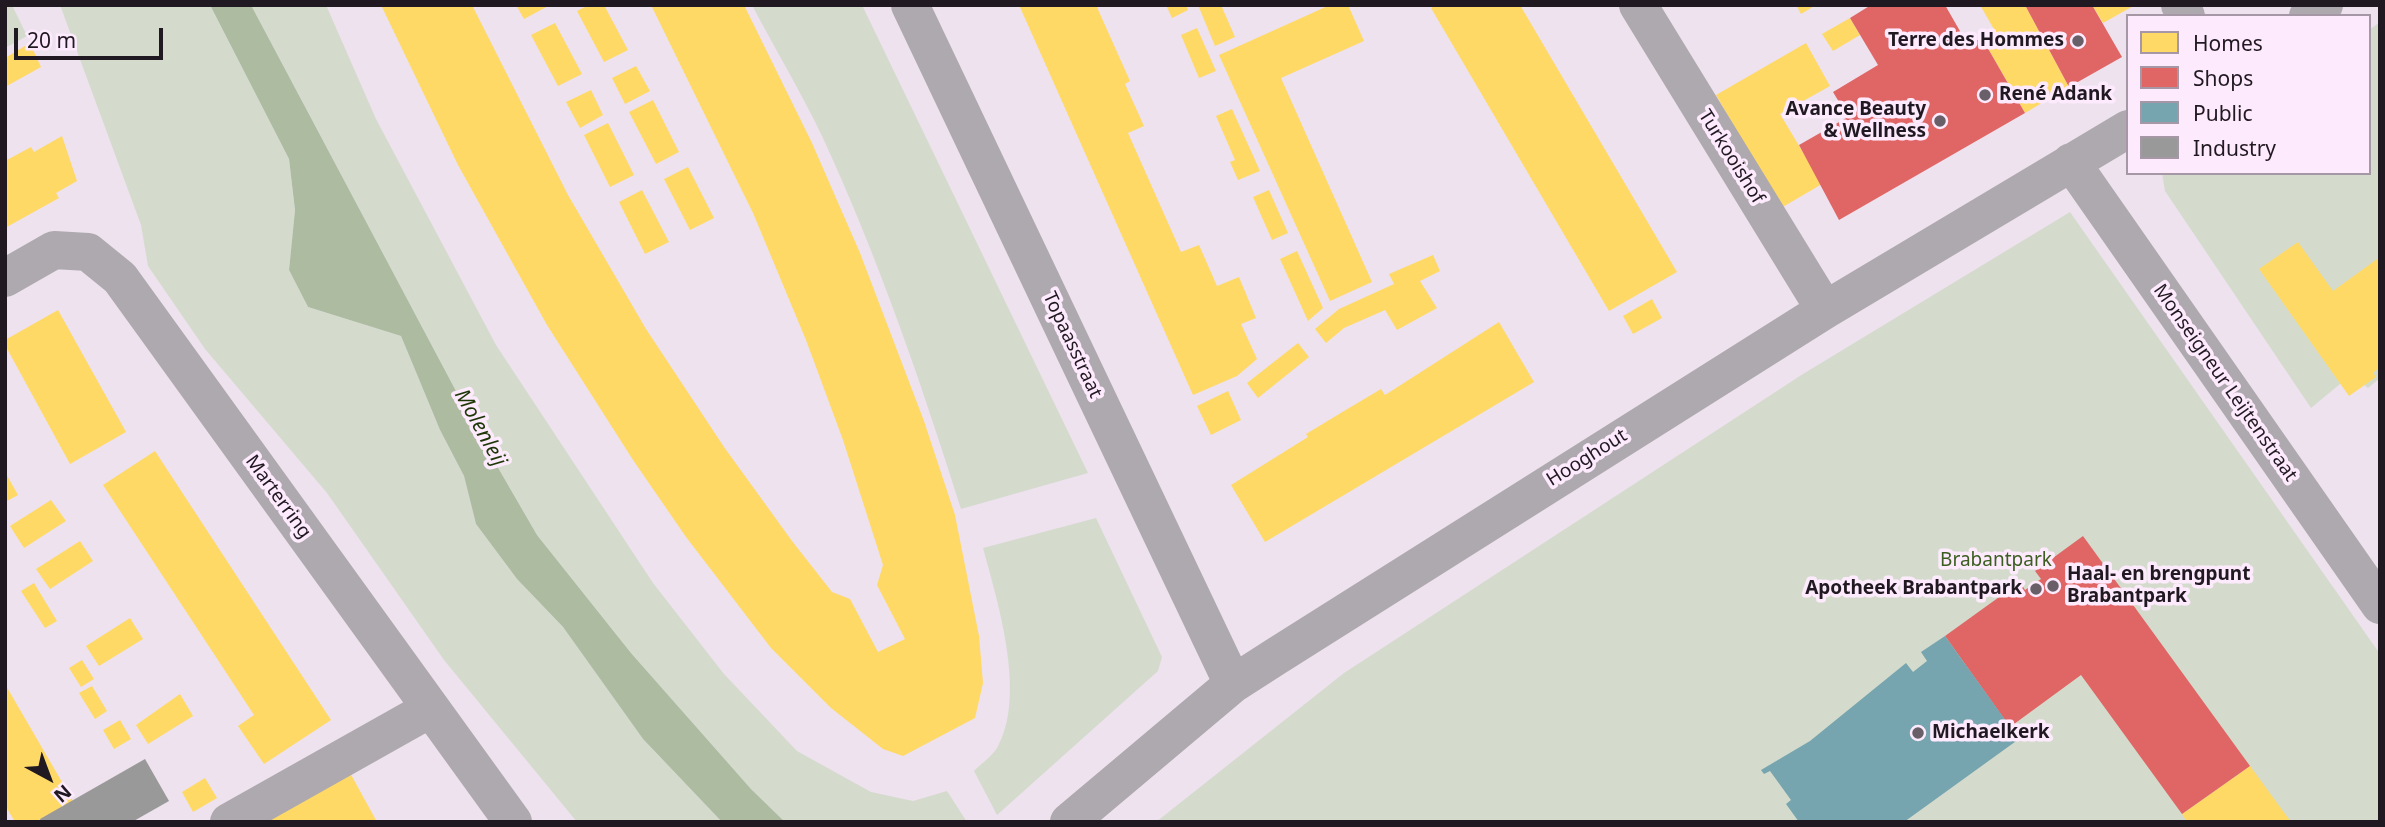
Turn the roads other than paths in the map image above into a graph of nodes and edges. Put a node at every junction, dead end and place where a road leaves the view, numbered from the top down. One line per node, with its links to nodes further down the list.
1 (910, 5): 8 (street, Topaasstraat)
2 (1638, 5): 6 (street, Turkooishof)
3 (2126, 130): 4 (street, Hooghout)
4 (2071, 162): 6 (street, Hooghout); 7 (street, Monseigneur Leijtenstraat)
5 (5, 278): 9 (street, Marterring)
6 (1825, 310): 8 (street, Hooghout)
7 (2380, 605)
8 (1233, 684): 12 (street, Hooghout)
9 (430, 709): 10 (street); 11 (street, Marterring)
10 (229, 822)
11 (513, 822)
12 (1069, 822)

